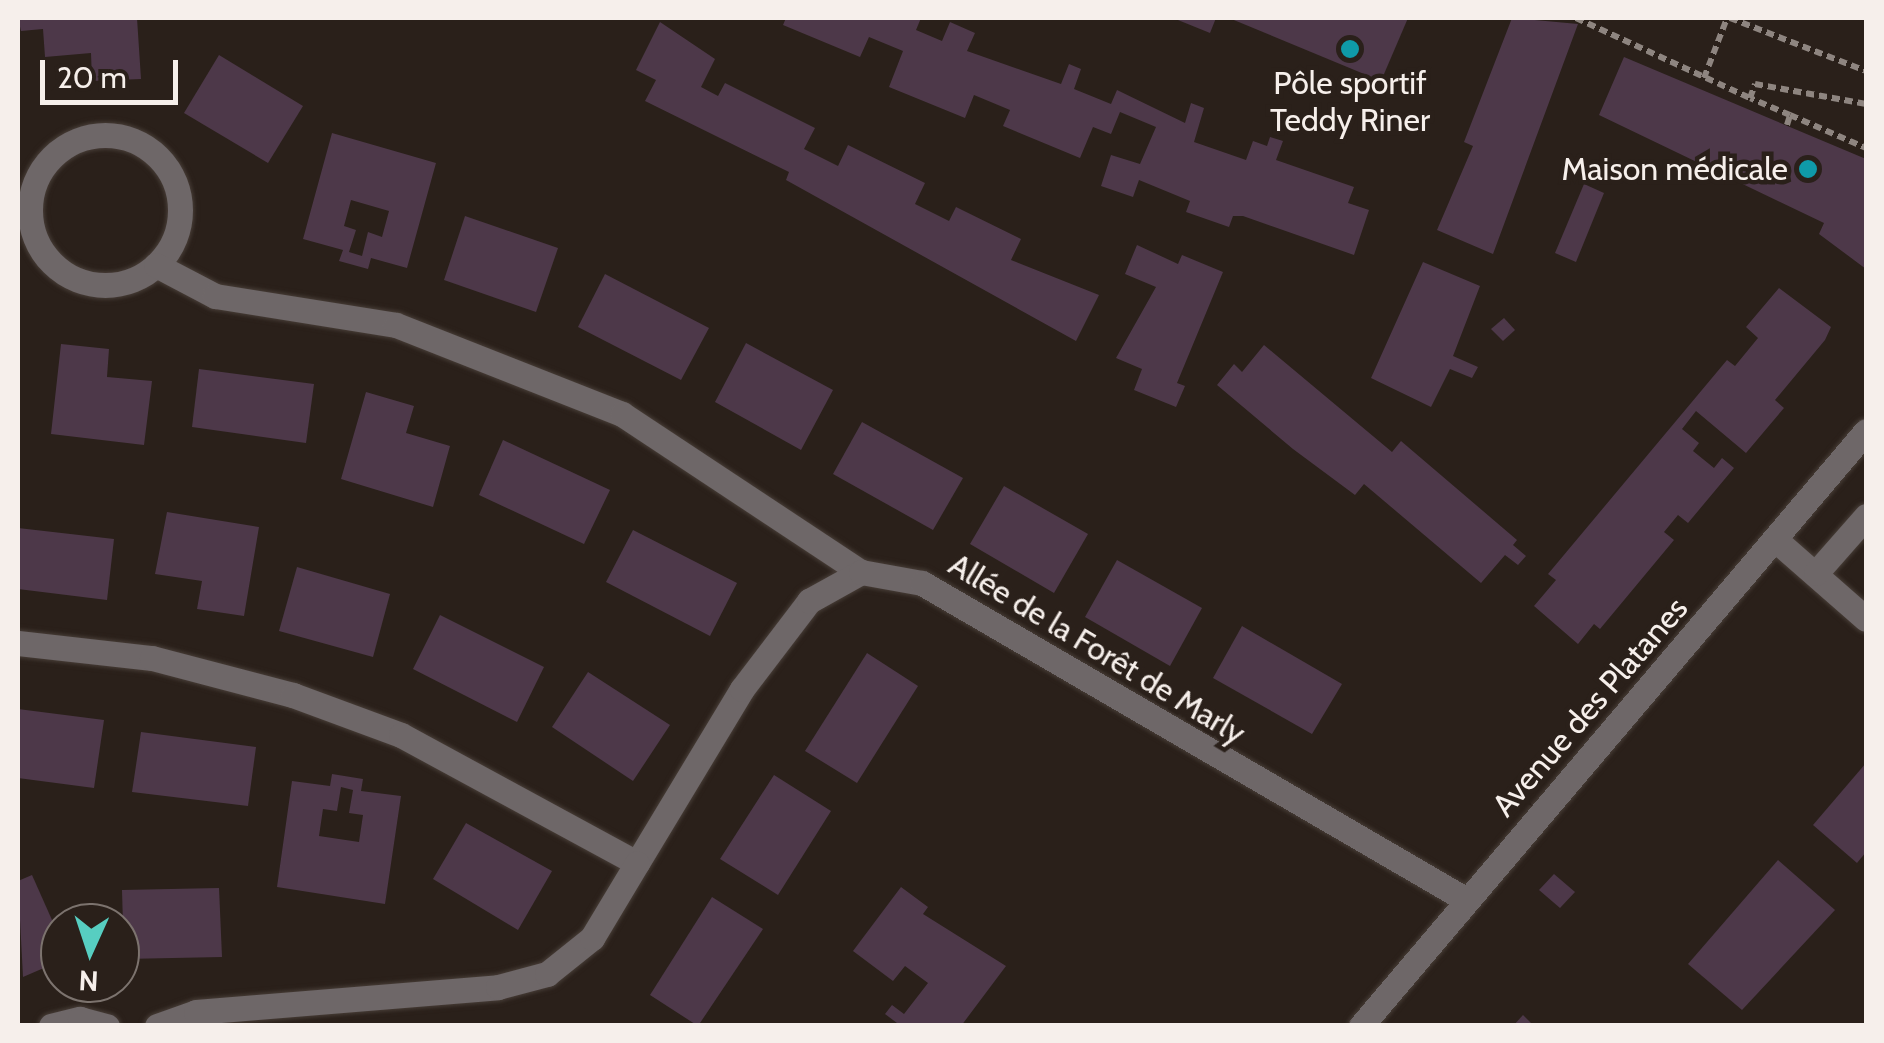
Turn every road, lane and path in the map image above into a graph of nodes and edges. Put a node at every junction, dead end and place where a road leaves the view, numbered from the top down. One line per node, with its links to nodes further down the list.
1 (1576, 18): 4 (path)
2 (1728, 18): 3 (path); 4 (path)
3 (1866, 71)
4 (1704, 78): 5 (path)
5 (1750, 98): 6 (path); 7 (path)
6 (1866, 104)
7 (1790, 115): 8 (path); 9 (path)
8 (1787, 126)
9 (1866, 148)
10 (156, 266): 10 (street); 14 (street)
11 (1866, 431): 13 (street, Avenue des Platanes)
12 (1866, 516): 15 (street)
13 (1778, 542): 15 (street); 19 (street, Avenue des Platanes)
14 (861, 572): 18 (street); 19 (street, Allée de la Forêt de Marly)
15 (1816, 573): 16 (street)
16 (1866, 620)
17 (18, 643): 18 (street)
18 (637, 863): 22 (street)
19 (1465, 899): 23 (street, Avenue des Platanes)
20 (51, 1026): 21 (street)
21 (107, 1026)
22 (158, 1026)
23 (1360, 1026)

